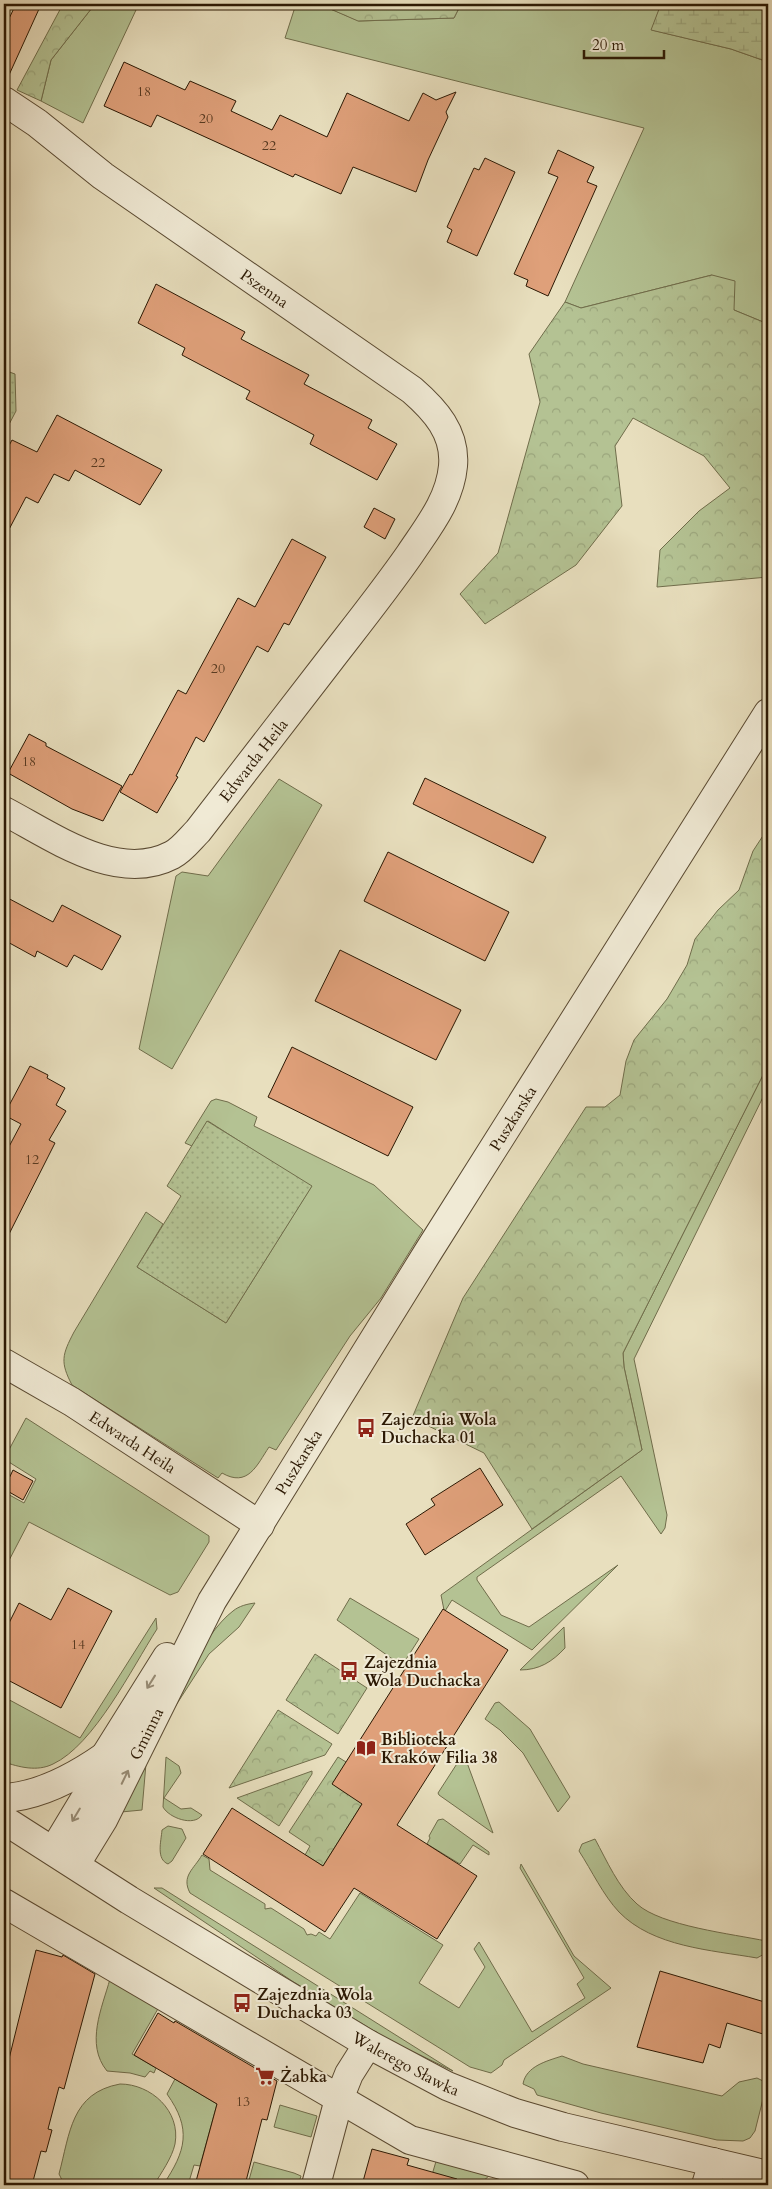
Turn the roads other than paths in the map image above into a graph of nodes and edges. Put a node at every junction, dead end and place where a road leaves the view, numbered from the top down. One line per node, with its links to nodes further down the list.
1 (4, 101): 2 (street, Pszenna)
2 (436, 514): 4 (street, Edwarda Heila)
3 (768, 714): 6 (street, Puszkarska)
4 (4, 811)
5 (4, 1363): 6 (street, Edwarda Heila)
6 (260, 1525): 7 (street, Gminna)
7 (212, 1601): 8 (street, Gminna, one-way to 8); 11 (street, Gminna, one-way to 7)
8 (104, 1756): 9 (street, Gminna); 11 (street, Gminna, one-way to 11)
9 (4, 1798)
10 (4, 1820): 11 (street, Walerego Sławka)
11 (65, 1857): 13 (street, Walerego Sławka)
12 (6, 1910): 14 (street)
13 (368, 2044): 14 (street); 15 (street, Walerego Sławka)
14 (339, 2099): 17 (street); 18 (street)
15 (710, 2174): 16 (street, Walerego Sławka)
16 (768, 2175)
17 (316, 2185)
18 (575, 2185)

